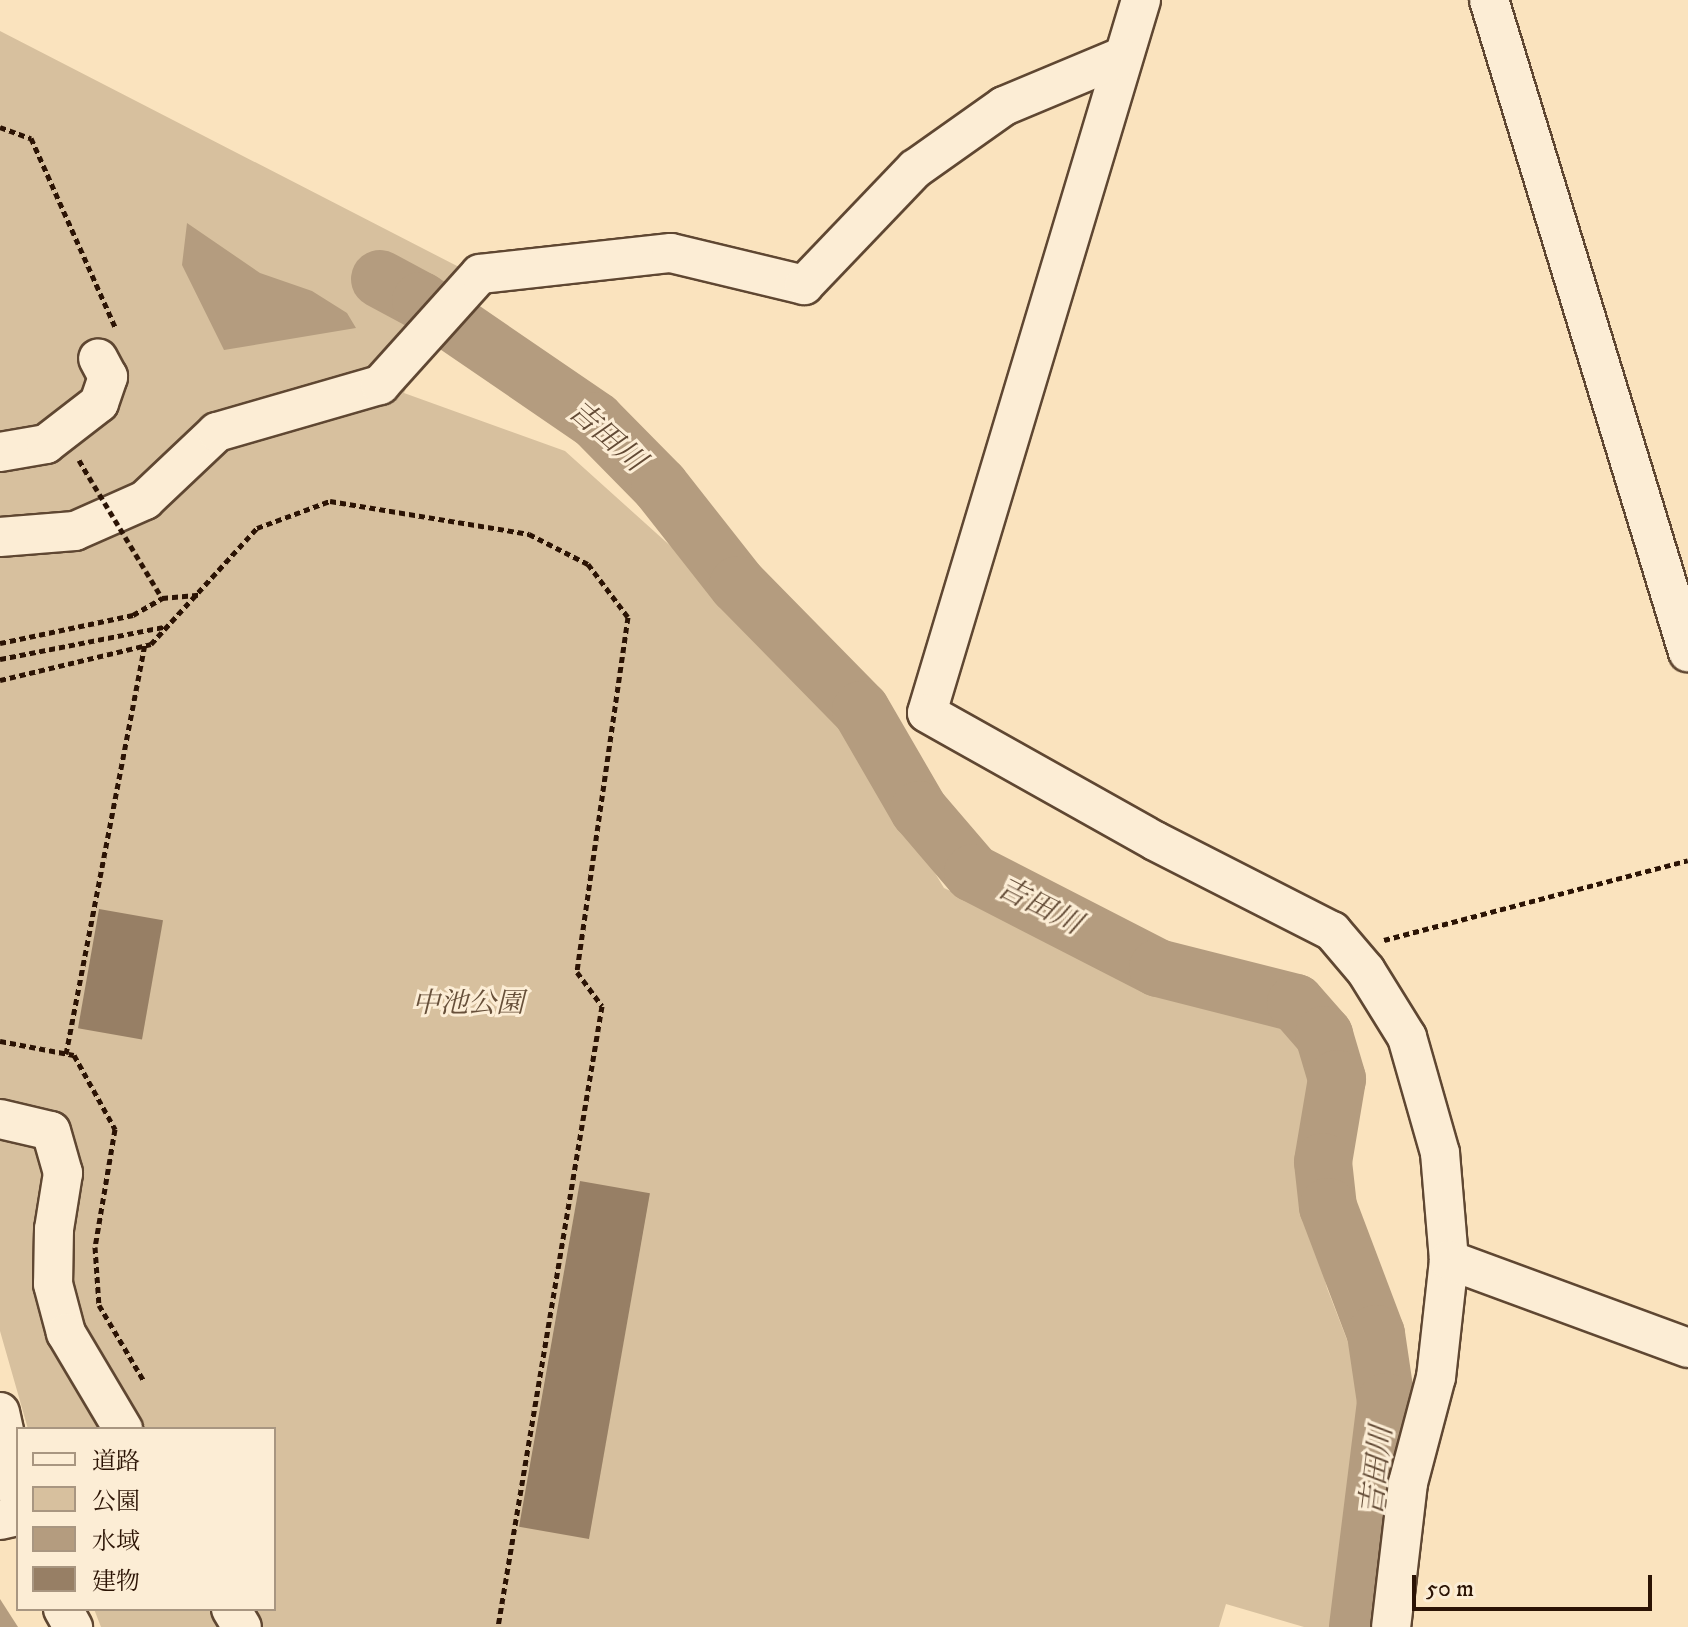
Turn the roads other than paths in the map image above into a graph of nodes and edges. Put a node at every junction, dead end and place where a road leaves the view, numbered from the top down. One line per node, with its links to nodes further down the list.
1 (1141, 0): 3 (street)
2 (1489, 0): 7 (street)
3 (1121, 57): 6 (street); 9 (street)
4 (109, 348): 5 (street)
5 (0, 452)
6 (0, 537)
7 (1688, 652)
8 (0, 1119): 12 (street)
9 (1449, 1260): 10 (street); 14 (street)
10 (1688, 1348)
11 (0, 1412): 13 (street)
12 (122, 1427)
13 (16, 1485)
14 (1391, 1627)

